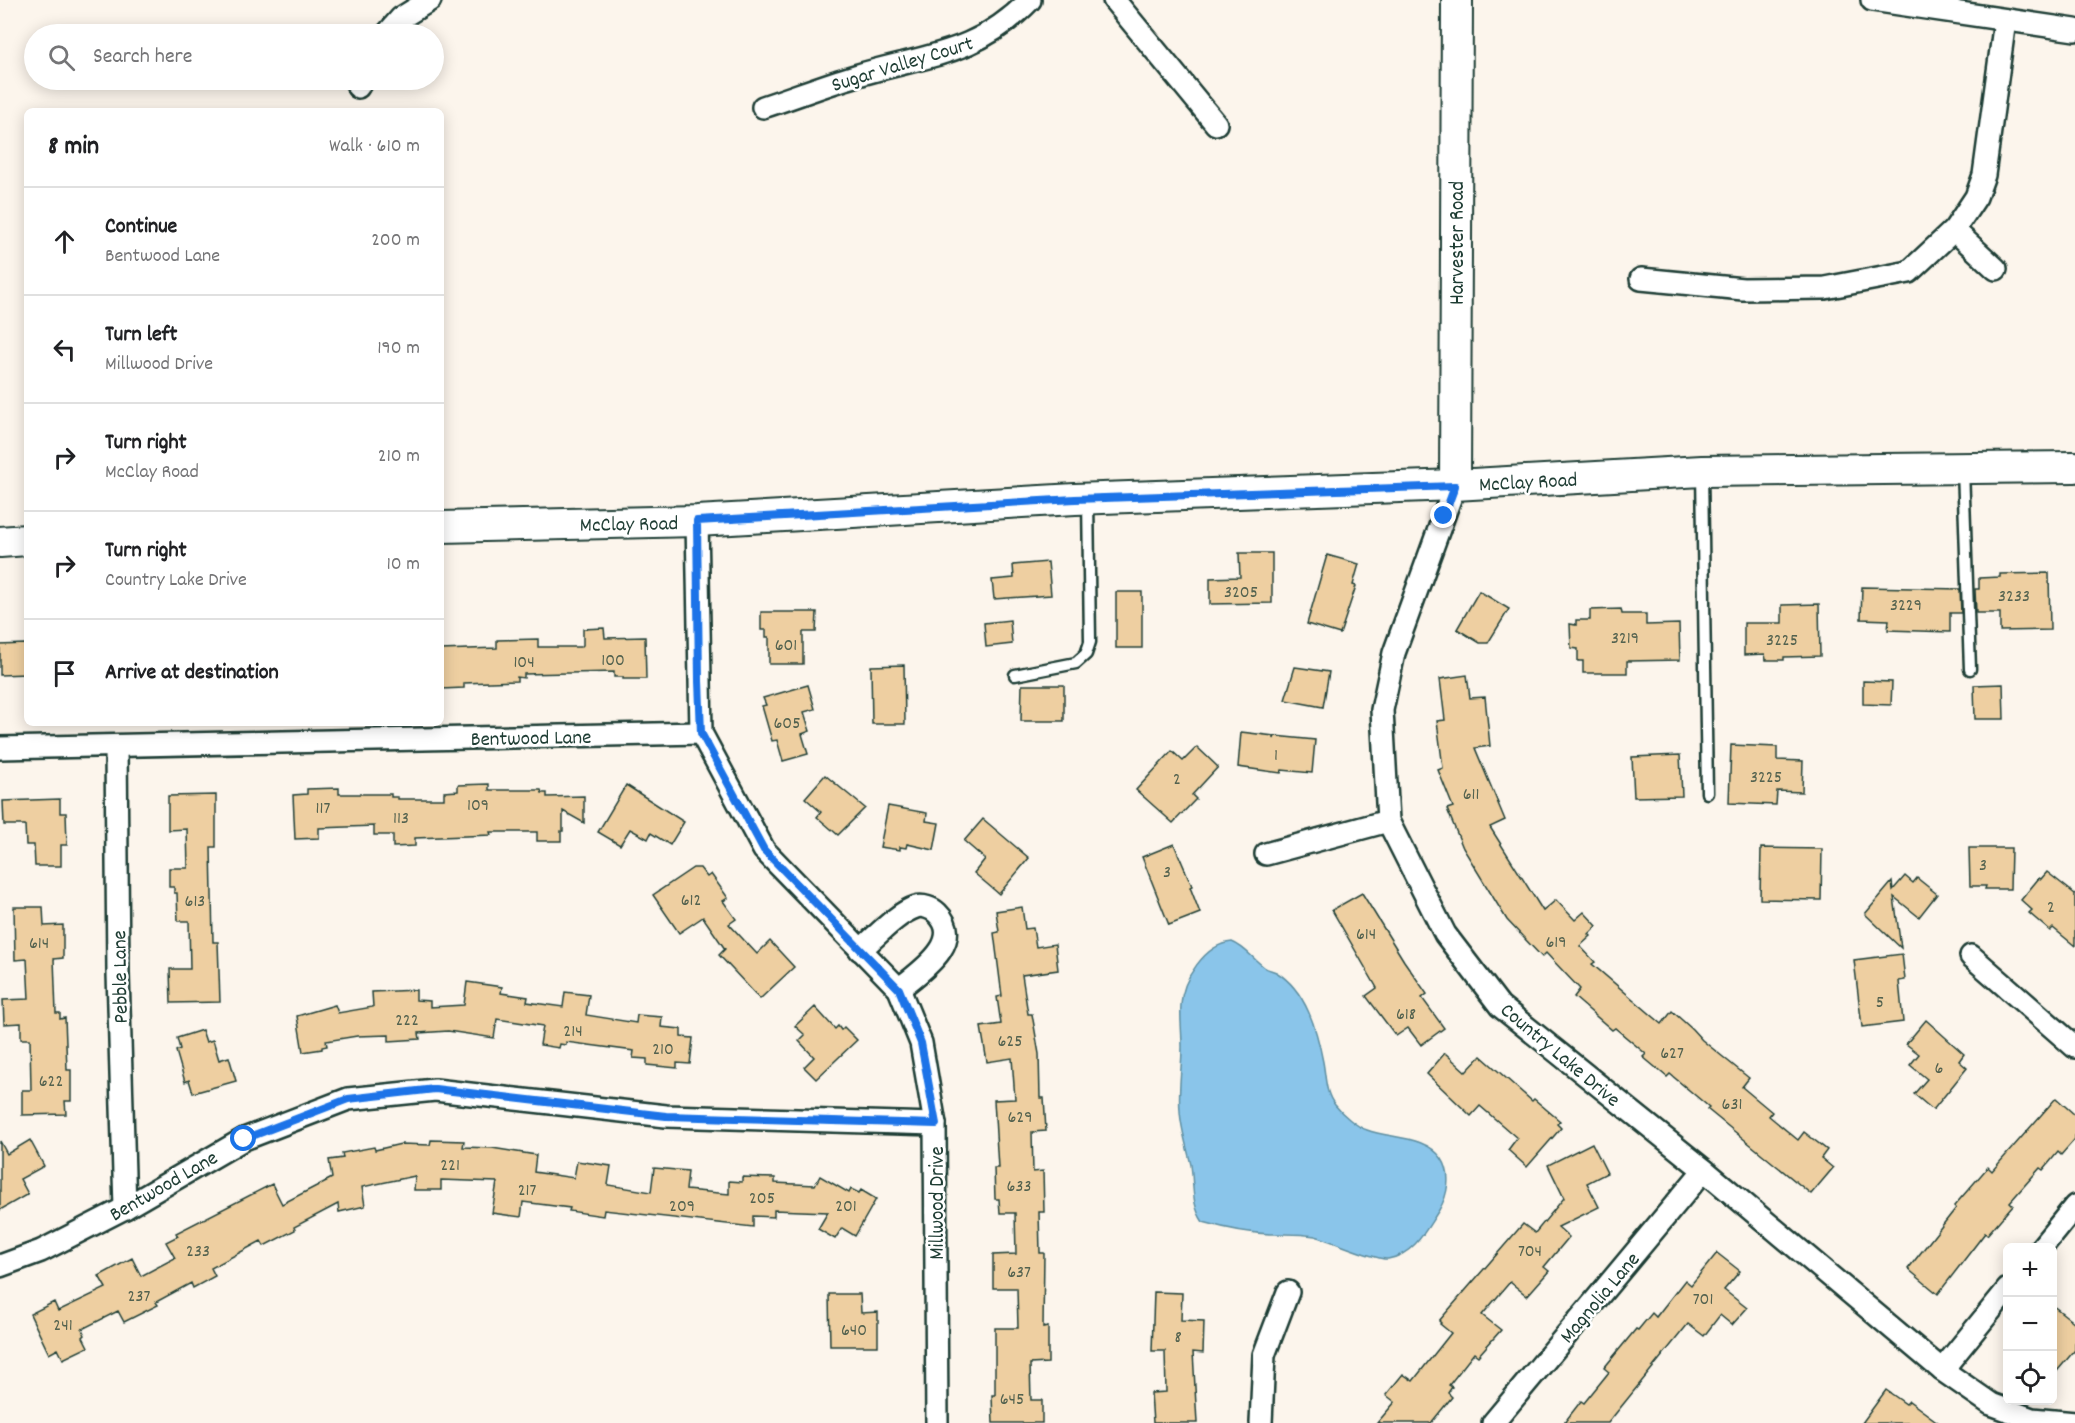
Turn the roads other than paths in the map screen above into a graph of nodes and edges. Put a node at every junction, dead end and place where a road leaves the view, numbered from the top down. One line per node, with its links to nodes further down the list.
1 (430, 0): 7 (street)
2 (1030, 0): 9 (street, Sugar Valley Court)
3 (1114, 0): 10 (street)
4 (1457, 0): 17 (main road, Harvester Road)
5 (1872, 0): 6 (street)
6 (2005, 20): 8 (street); 11 (street)
7 (396, 24)
8 (2075, 30)
9 (763, 108)
10 (1216, 124)
11 (1954, 230): 12 (street); 13 (street)
12 (1996, 269)
13 (1641, 279)
14 (2075, 467): 15 (main road, McClay Road)
15 (1963, 469): 16 (main road, McClay Road); 23 (lane)
16 (1702, 471): 17 (main road, McClay Road); 28 (lane)
17 (1455, 486): 18 (main road, McClay Road); 29 (street, Country Lake Drive)
18 (1088, 498): 19 (main road, McClay Road); 24 (lane)
19 (697, 521): 20 (main road, McClay Road); 25 (street, Millwood Drive)
20 (444, 527)
21 (24, 540): 22 (main road)
22 (0, 542)
23 (1970, 669)
24 (1015, 675)
25 (701, 733): 26 (street, Bentwood Lane); 31 (street, Millwood Drive)
26 (116, 746): 27 (street, Bentwood Lane); 38 (street, Pebble Lane)
27 (0, 748)
28 (1707, 793)
29 (1388, 821): 30 (street); 36 (street, Country Lake Drive)
30 (1266, 854)
31 (860, 950): 33 (street, Millwood Drive); 33 (street)
32 (1971, 956): 34 (street)
33 (899, 989): 35 (street, Millwood Drive)
34 (2075, 1047)
35 (936, 1124): 38 (street, Bentwood Lane); 44 (street, Millwood Drive)
36 (1704, 1170): 43 (street, Country Lake Drive); 46 (street, Magnolia Lane)
37 (2075, 1206): 39 (street)
38 (125, 1208): 40 (street, Bentwood Lane)
39 (2045, 1243)
40 (0, 1266)
41 (1288, 1292): 45 (street)
42 (2003, 1294): 43 (street)
43 (1942, 1370): 47 (street, Country Lake Drive)
44 (937, 1423)
45 (1261, 1423)
46 (1493, 1423)
47 (2075, 1423)

